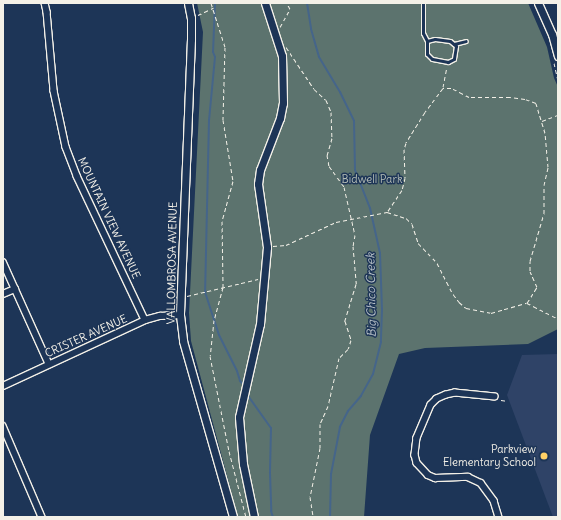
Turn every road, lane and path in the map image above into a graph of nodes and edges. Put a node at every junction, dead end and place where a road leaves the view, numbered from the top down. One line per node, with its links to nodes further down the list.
1 (45, 3): 33 (street, MOUNTAIN VIEW AVENUE)
2 (188, 3): 9 (street, VALLOMBROSA AVENUE)
3 (211, 3): 8 (path)
4 (265, 3): 10 (street)
5 (287, 3): 10 (path)
6 (423, 3): 11 (lane)
7 (538, 3): 15 (street)
8 (213, 8): 9 (path); 26 (path)
9 (192, 18): 29 (street, VALLOMBROSA AVENUE)
10 (276, 37): 23 (street)
11 (427, 41): 13 (lane); 16 (lane)
12 (466, 41): 13 (lane)
13 (454, 44): 16 (lane)
14 (284, 45): 22 (path)
15 (556, 57): 17 (path)
16 (448, 62): 18 (path)
17 (558, 80)
18 (443, 88): 20 (path); 21 (path)
19 (558, 115): 20 (path)
20 (541, 121): 30 (path)
21 (387, 212): 22 (path); 30 (path)
22 (352, 219): 23 (path); 43 (path)
23 (267, 247): 25 (street)
24 (3, 262): 27 (street)
25 (264, 279): 26 (path); 42 (street)
26 (223, 287): 29 (path); 41 (path)
27 (15, 289): 28 (street); 34 (street)
28 (3, 294)
29 (181, 298): 31 (street, VALLOMBROSA AVENUE)
30 (526, 303): 32 (path)
31 (180, 315): 33 (street, CRISTER AVENUE); 40 (street, VALLOMBROSA AVENUE)
32 (558, 319)
33 (145, 320): 34 (street, CRISTER AVENUE)
34 (49, 364): 35 (street, CRISTER AVENUE)
35 (3, 386)
36 (495, 396): 37 (path); 44 (street)
37 (508, 401)
38 (3, 426): 39 (street)
39 (42, 517)
40 (233, 517)
41 (246, 517)
42 (254, 517)
43 (313, 517)
44 (499, 517)

